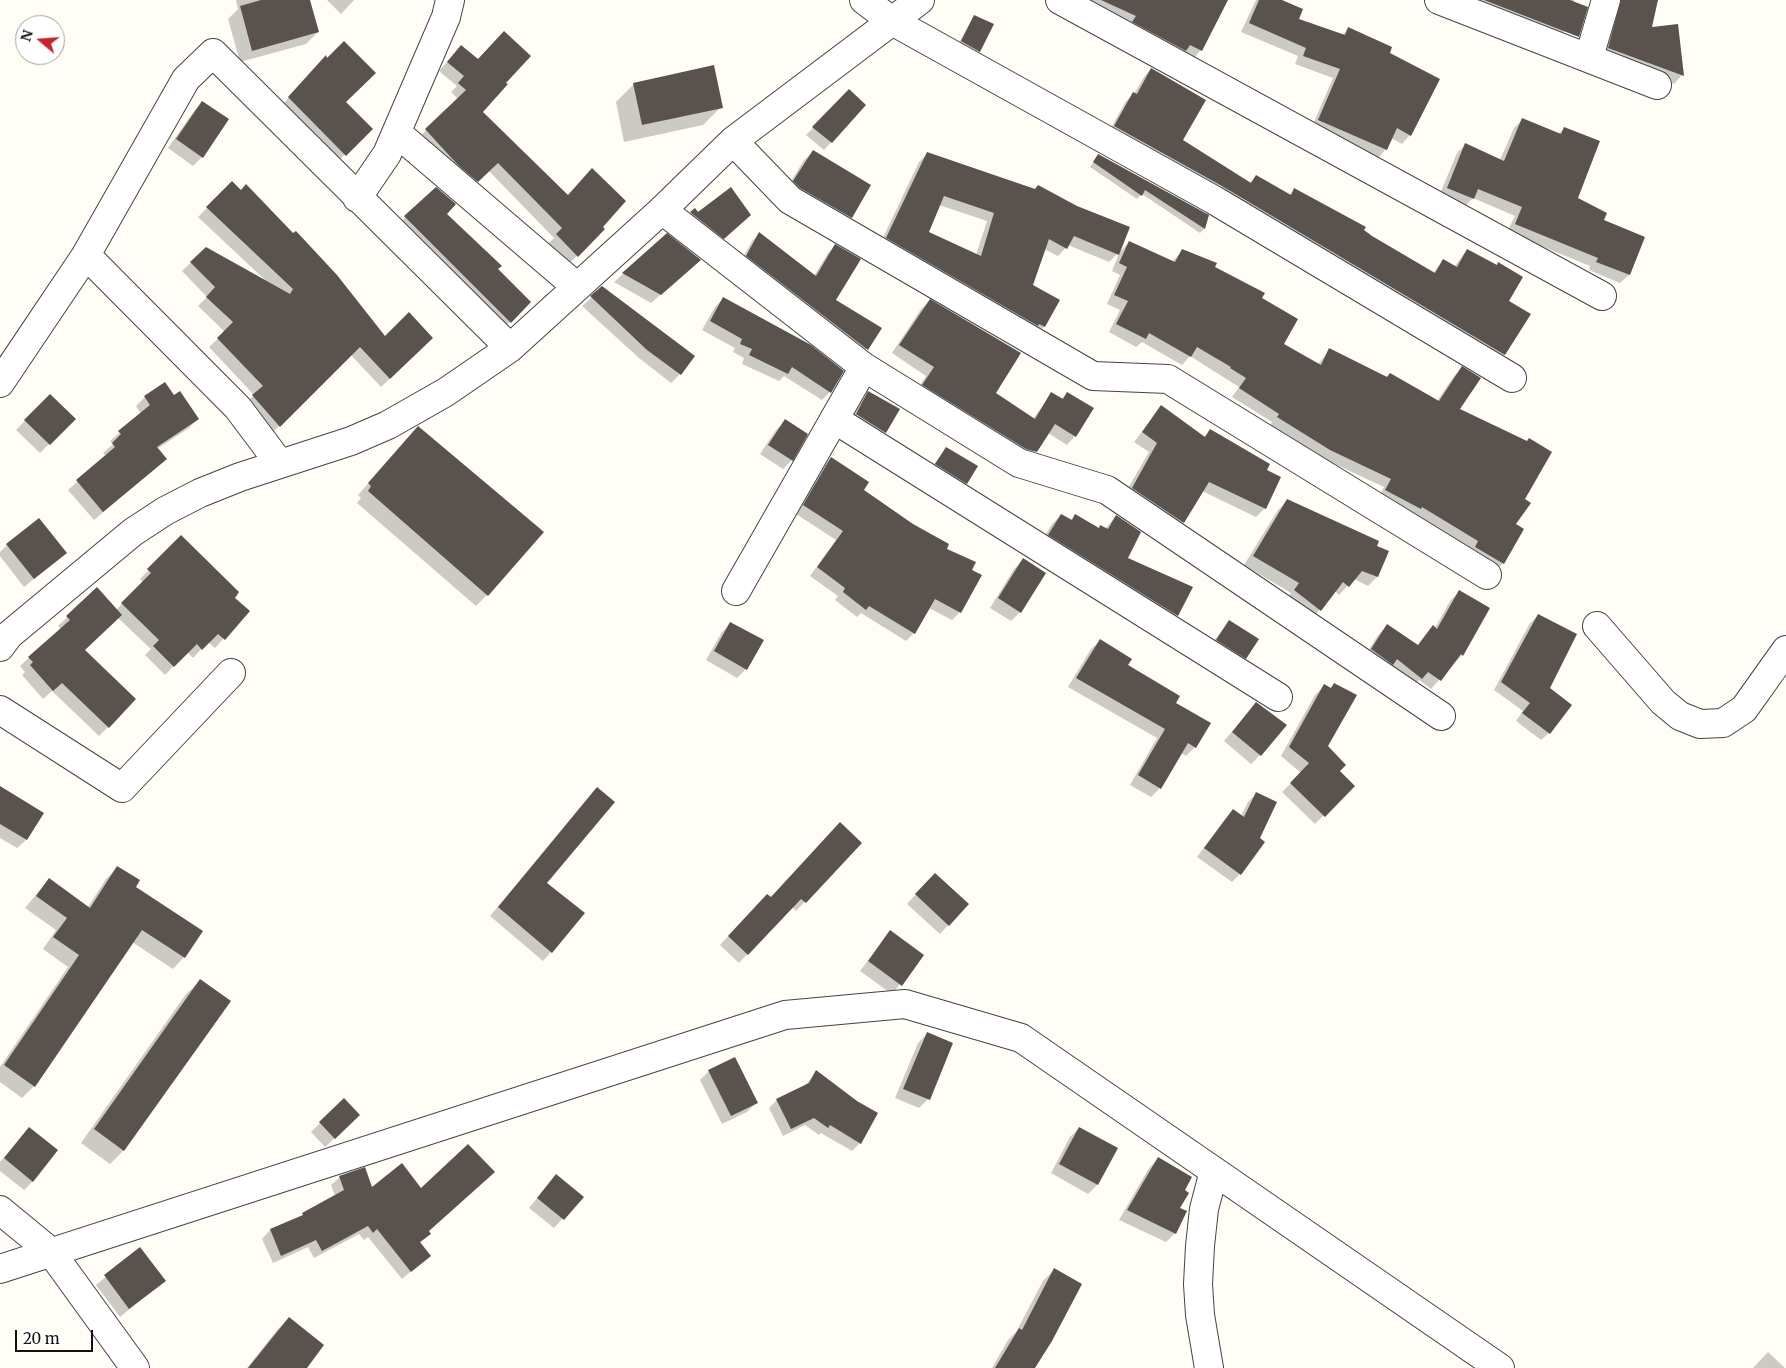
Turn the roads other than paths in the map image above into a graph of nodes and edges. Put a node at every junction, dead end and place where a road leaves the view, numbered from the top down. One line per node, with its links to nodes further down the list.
1 (450, 0): 10 (street)
2 (864, 0): 7 (street)
3 (920, 0): 7 (street)
4 (1060, 0): 16 (street)
5 (1439, 0): 8 (street)
6 (1606, 0): 8 (street)
7 (892, 21): 11 (street); 19 (street)
8 (1589, 57): 9 (street)
9 (1657, 85)
10 (397, 133): 12 (street); 15 (street)
11 (733, 141): 13 (street); 23 (street)
12 (357, 198): 14 (street); 17 (street)
13 (662, 210): 15 (street); 18 (street)
14 (86, 255): 20 (street); 22 (street)
15 (577, 287): 17 (street)
16 (1602, 296)
17 (510, 348): 22 (street)
18 (864, 367): 21 (street); 31 (street)
19 (1512, 378)
20 (0, 383)
21 (834, 420): 24 (street); 29 (street)
22 (280, 464): 26 (street)
23 (1487, 575)
24 (736, 591)
25 (1597, 626): 27 (street)
26 (0, 647)
27 (1786, 650)
28 (231, 673): 30 (street)
29 (1278, 697)
30 (0, 710)
31 (1441, 716)
32 (1214, 1171): 34 (street); 37 (street); 38 (street)
33 (0, 1210): 34 (street)
34 (51, 1252): 35 (street); 36 (street)
35 (0, 1268)
36 (135, 1368)
37 (1209, 1368)
38 (1500, 1368)

